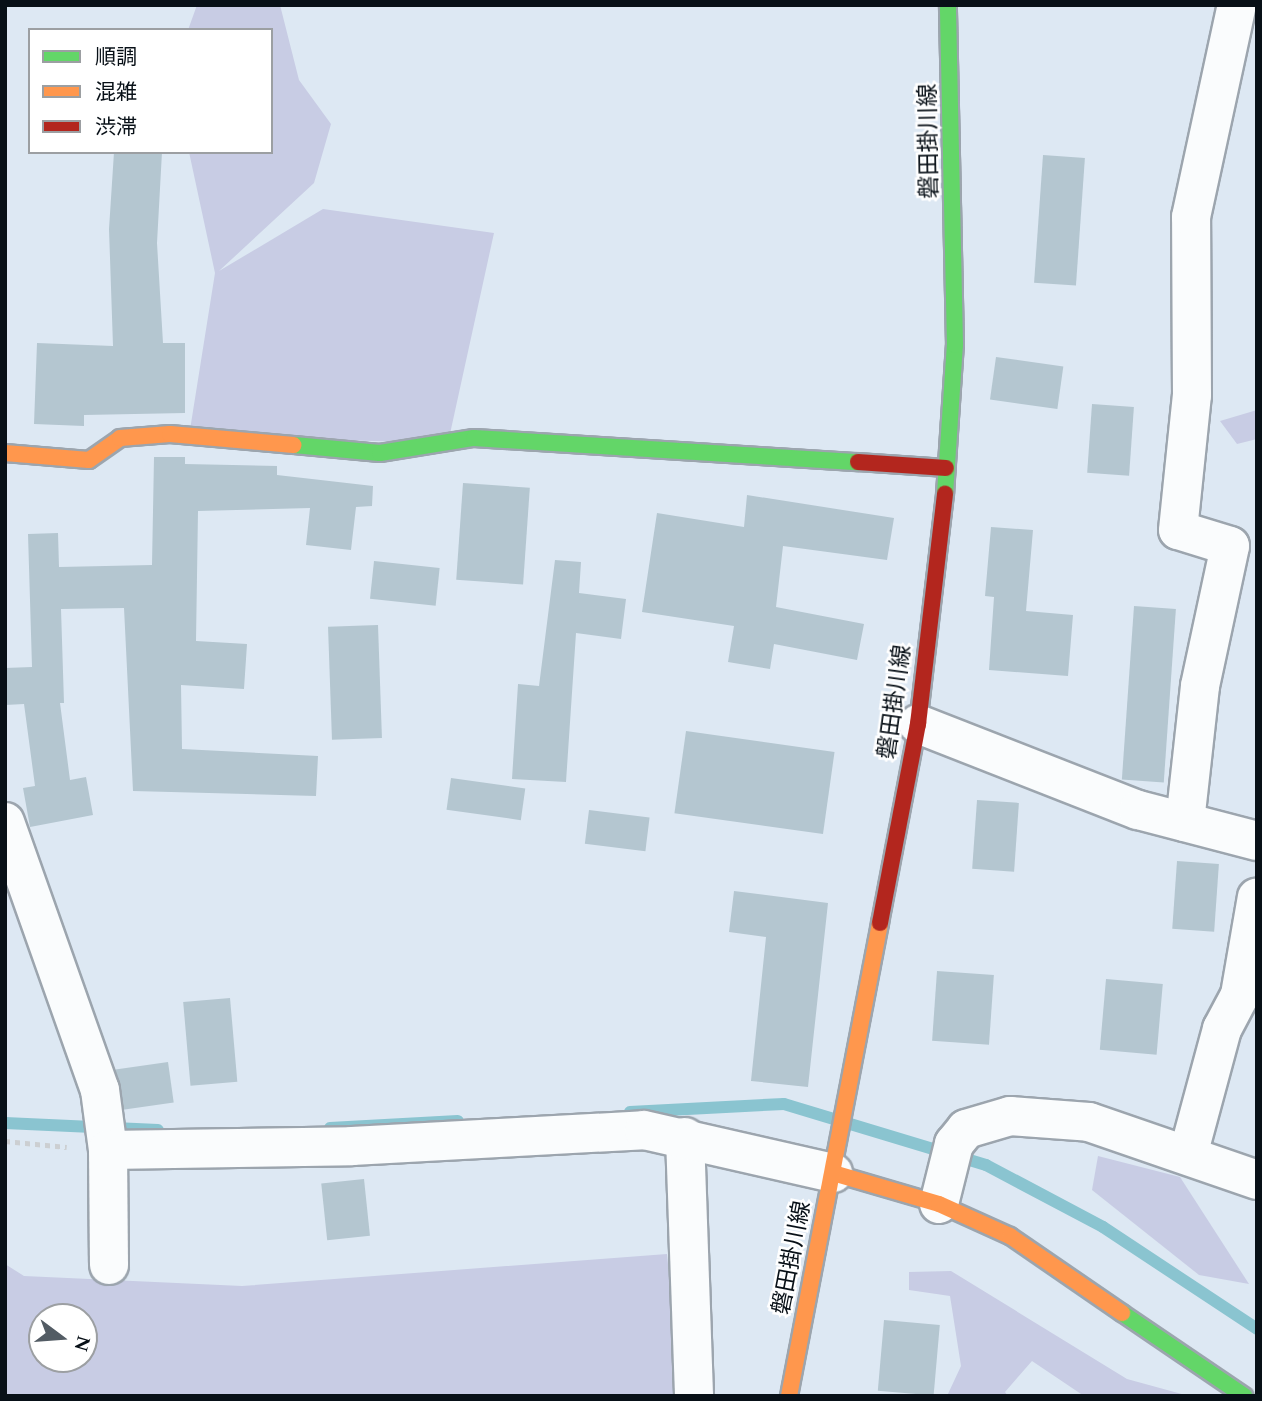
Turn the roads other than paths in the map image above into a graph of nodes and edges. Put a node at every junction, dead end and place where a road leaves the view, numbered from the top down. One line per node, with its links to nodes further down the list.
1 (948, 5): 4 (street, 磐田掛川線)
2 (1237, 5): 7 (street)
3 (5, 453): 4 (street)
4 (946, 468): 5 (street, 磐田掛川線)
5 (918, 724): 7 (street); 13 (street, 磐田掛川線)
6 (5, 822): 11 (street)
7 (1185, 822): 8 (street)
8 (1257, 841)
9 (1257, 897): 12 (street)
10 (685, 1137): 11 (street); 13 (street); 17 (street)
11 (108, 1150): 16 (street)
12 (1188, 1155): 14 (street); 15 (street)
13 (833, 1173): 15 (street); 18 (street, 磐田掛川線)
14 (1257, 1180)
15 (939, 1203): 19 (street)
16 (109, 1265)
17 (694, 1396)
18 (789, 1396)
19 (1244, 1396)

